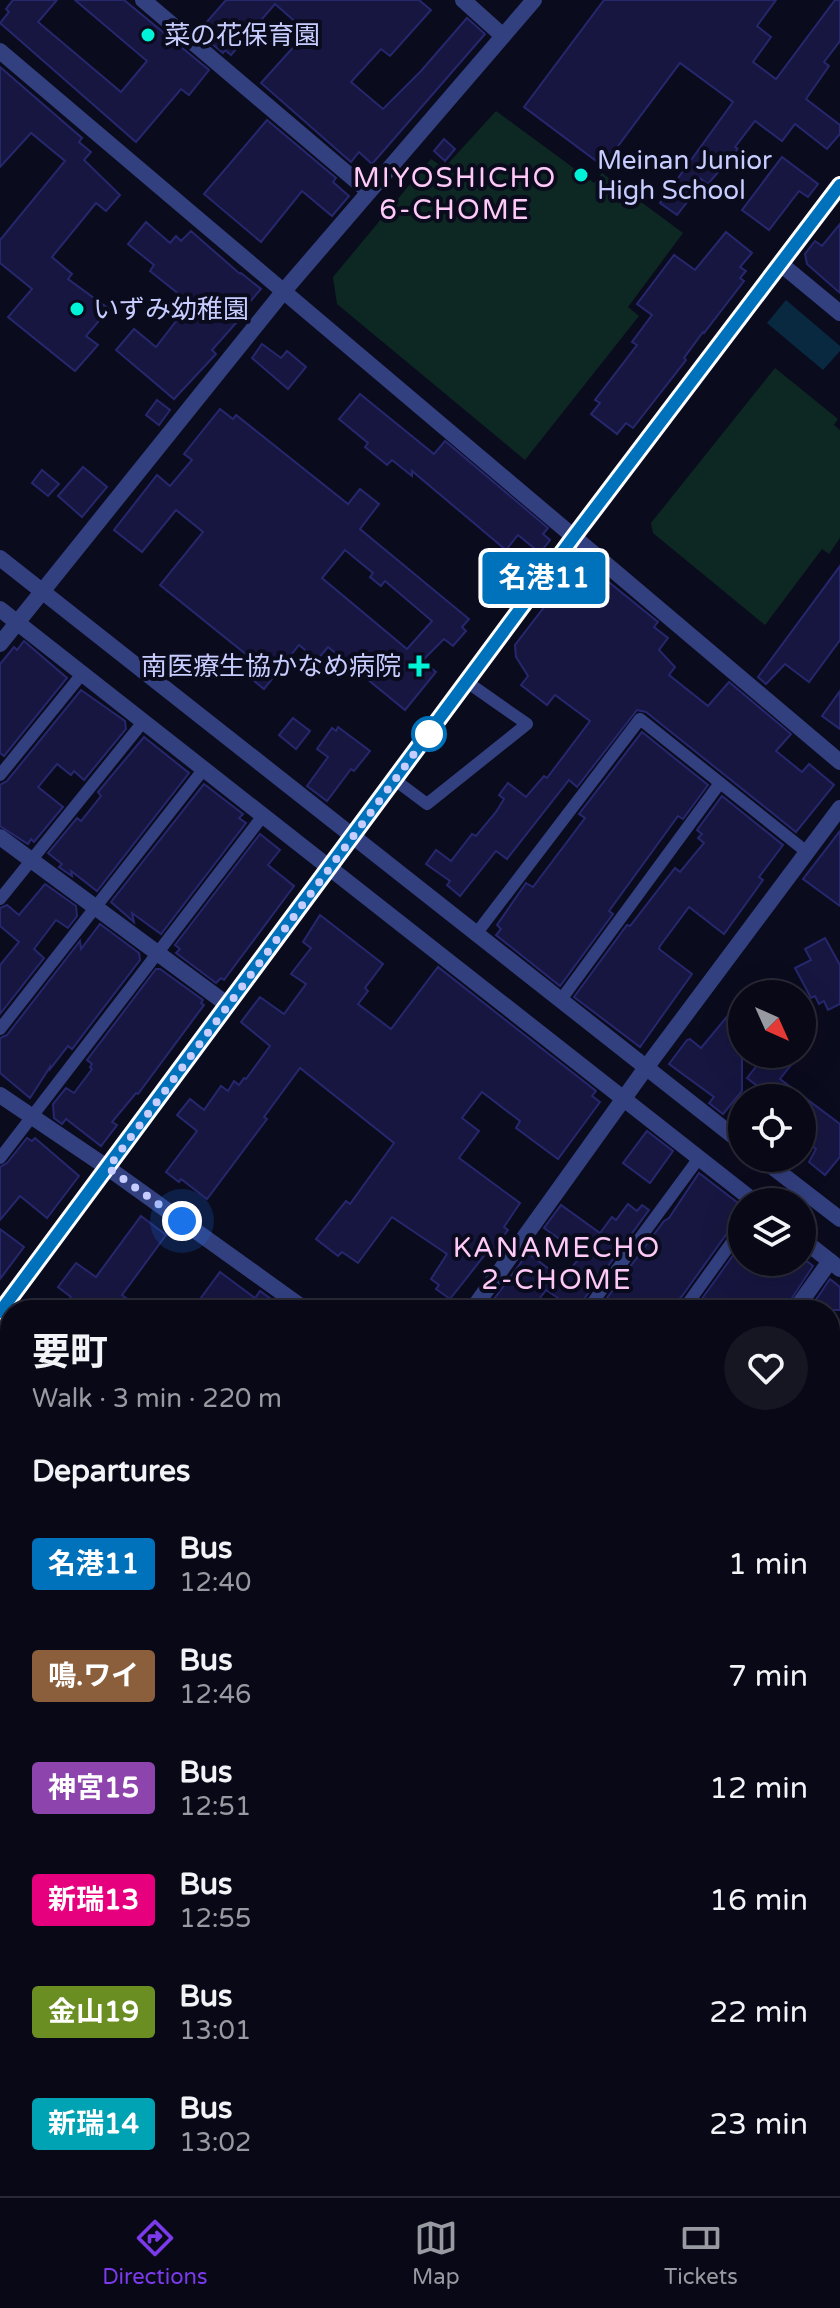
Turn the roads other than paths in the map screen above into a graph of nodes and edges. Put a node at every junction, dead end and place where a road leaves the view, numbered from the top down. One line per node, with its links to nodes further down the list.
1 (143, 0): 7 (street)
2 (463, 0): 4 (street)
3 (534, 0): 4 (street)
4 (503, 36): 7 (street)
5 (0, 51): 9 (street)
6 (840, 185): 8 (street)
7 (368, 191): 9 (street)
8 (782, 265): 10 (street); 11 (street)
9 (283, 292): 11 (street); 13 (street)
10 (840, 313)
11 (575, 535): 18 (street); 20 (street)
12 (0, 558): 13 (street)
13 (44, 591): 15 (street); 28 (street)
14 (0, 609): 15 (street)
15 (18, 623): 16 (street); 17 (street)
16 (0, 644)
17 (82, 674): 19 (street); 22 (lane)
18 (467, 682): 23 (street); 23 (lane)
19 (143, 722): 21 (street); 30 (lane)
20 (840, 762)
21 (203, 770): 26 (street); 33 (lane)
22 (0, 775)
23 (395, 780): 28 (street)
24 (720, 783): 29 (lane); 34 (lane); 36 (lane)
25 (840, 808): 29 (street)
26 (262, 817): 31 (street); 35 (lane)
27 (0, 837): 30 (street)
28 (354, 837): 31 (street); 34 (street)
29 (808, 853): 39 (street)
30 (31, 860): 32 (lane); 33 (street)
31 (329, 870): 37 (street); 41 (street)
32 (0, 899)
33 (95, 907): 35 (street); 38 (lane)
34 (476, 934): 36 (street)
35 (158, 953): 37 (street); 42 (lane)
36 (560, 1001): 39 (street)
37 (228, 1005): 46 (street)
38 (0, 1029)
39 (645, 1069): 41 (street); 43 (street)
40 (0, 1095): 42 (street)
41 (624, 1099): 45 (street); 55 (street)
42 (31, 1116): 44 (lane); 46 (street)
43 (728, 1132)
44 (0, 1158)
45 (699, 1158): 48 (street); 56 (lane)
46 (108, 1168): 53 (street); 54 (street)
47 (779, 1172): 49 (street)
48 (737, 1188)
49 (840, 1219)
50 (728, 1247): 57 (lane)
51 (816, 1250): 52 (street)
52 (835, 1265): 58 (street)
53 (9, 1300)
54 (292, 1300)
55 (479, 1300)
56 (594, 1300)
57 (690, 1300)
58 (804, 1300)

